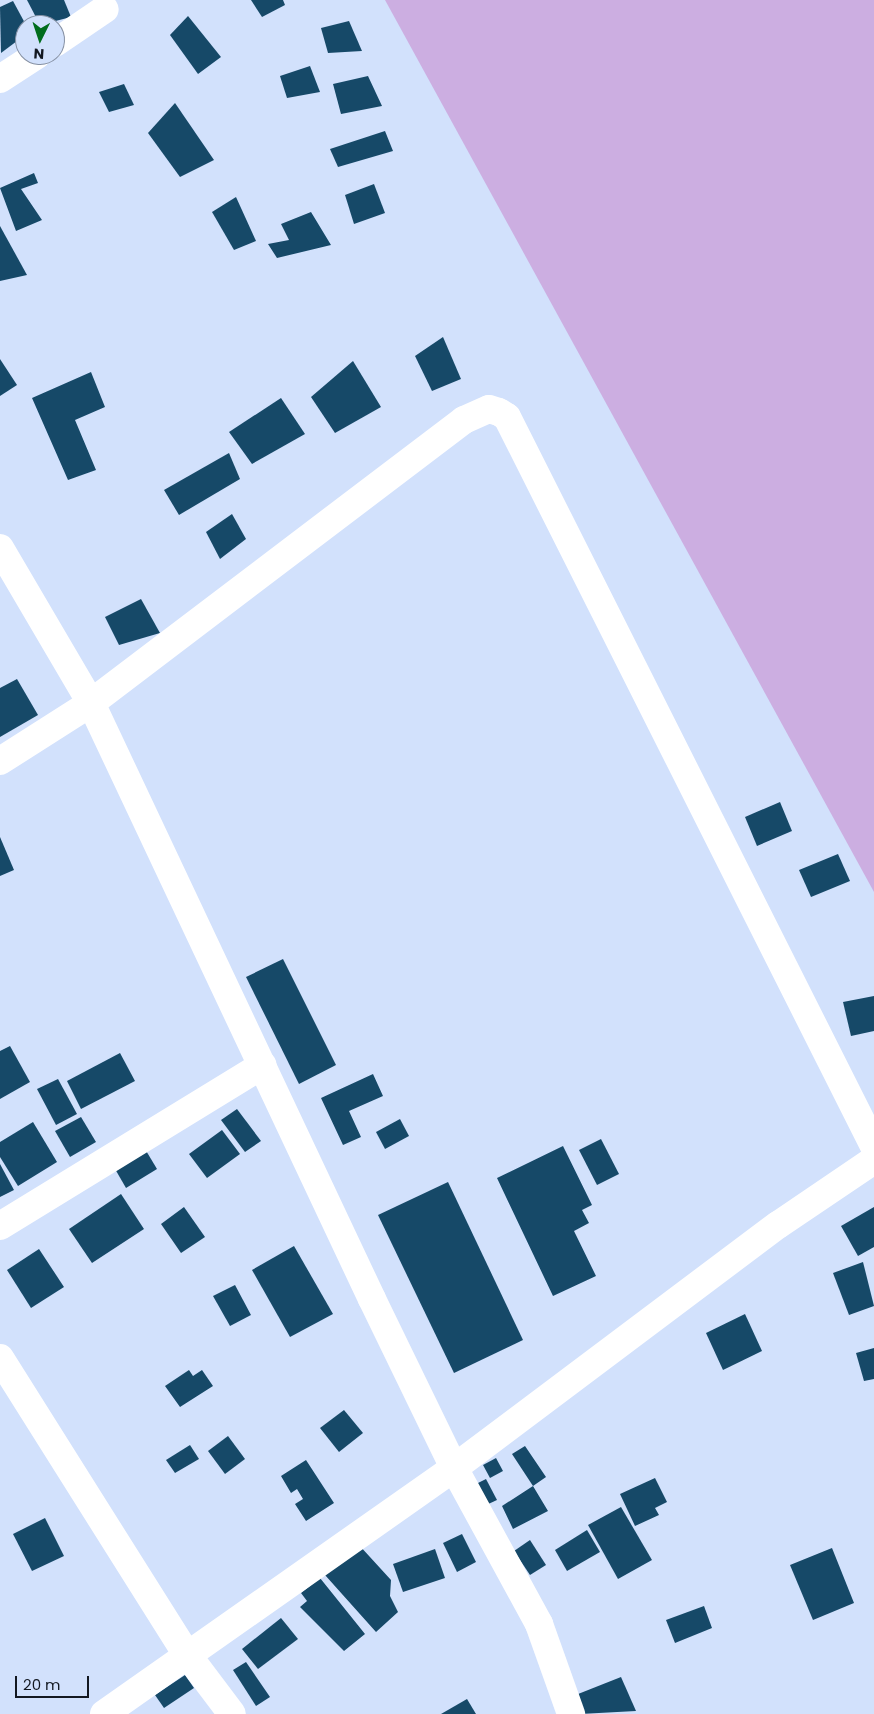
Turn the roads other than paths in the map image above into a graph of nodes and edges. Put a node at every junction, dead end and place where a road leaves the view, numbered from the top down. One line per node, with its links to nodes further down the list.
1 (105, 9): 2 (street)
2 (65, 36)
3 (22, 65): 4 (street)
4 (0, 80)
5 (0, 548): 6 (street)
6 (91, 703): 7 (street); 8 (street); 9 (street)
7 (0, 761)
8 (263, 1066): 11 (street); 13 (street)
9 (874, 1146)
10 (874, 1160): 13 (street)
11 (0, 1226)
12 (0, 1358): 14 (street)
13 (454, 1468): 14 (street); 17 (street)
14 (186, 1653): 15 (street); 16 (street)
15 (104, 1714)
16 (232, 1714)
17 (571, 1714)

